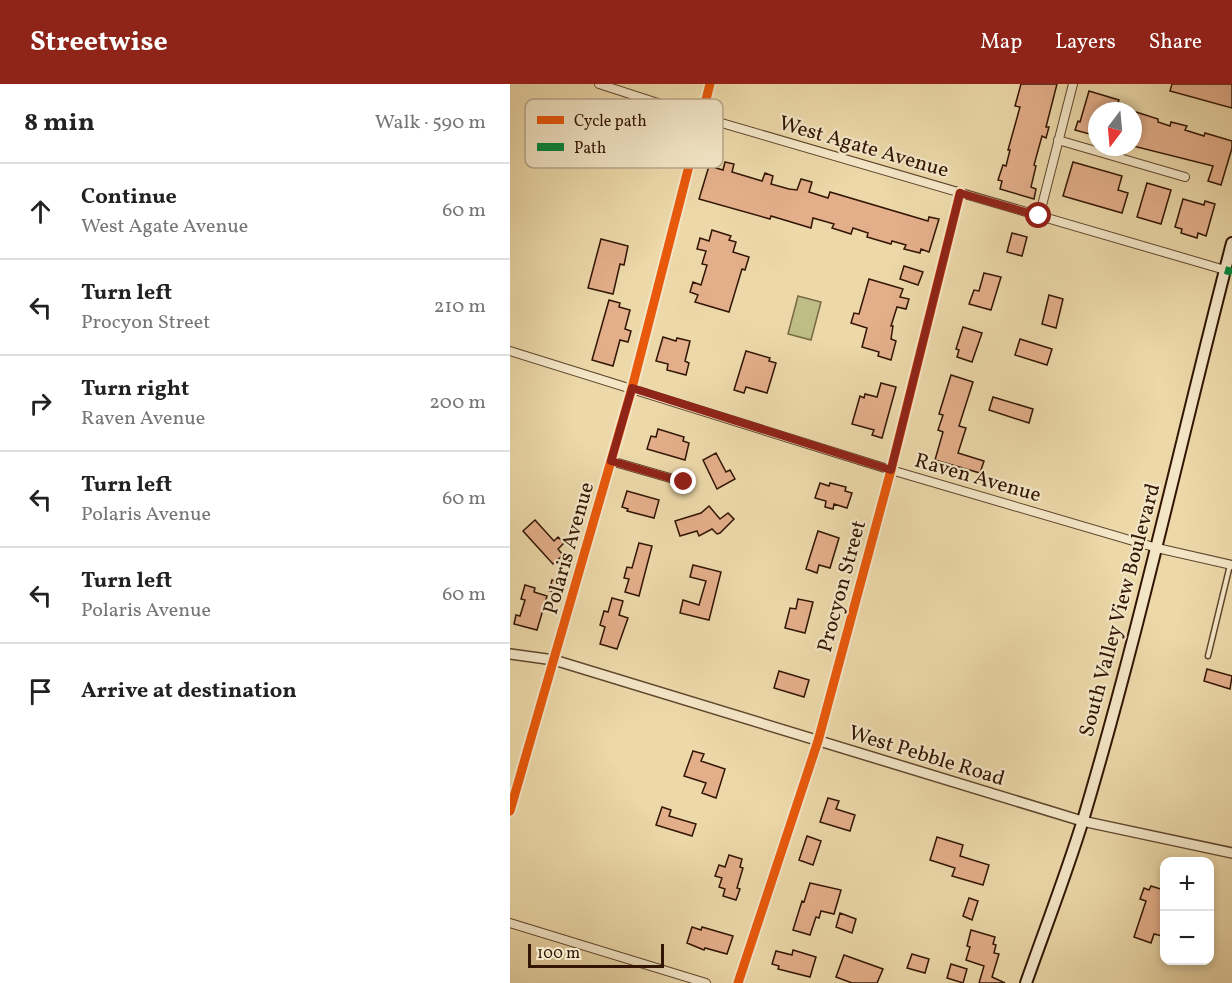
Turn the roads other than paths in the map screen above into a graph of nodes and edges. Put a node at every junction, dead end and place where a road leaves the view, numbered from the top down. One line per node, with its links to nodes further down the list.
1 (599, 84): 4 (street, West Agate Avenue)
2 (710, 84): 5 (street, Polaris Avenue)
3 (1073, 84): 7 (street)
4 (645, 99)
5 (706, 99)
6 (723, 123): 10 (street, West Agate Avenue)
7 (1058, 140): 9 (street); 11 (street)
8 (688, 168): 15 (street, Polaris Avenue)
9 (1185, 177)
10 (960, 193): 11 (street, West Agate Avenue); 17 (street, Procyon Street)
11 (1039, 216): 13 (street, West Agate Avenue)
12 (1232, 243): 13 (main road, South Valley View Boulevard)
13 (1225, 270): 19 (main road, South Valley View Boulevard)
14 (510, 351): 15 (street, Raven Avenue)
15 (632, 388): 16 (street, Polaris Avenue); 17 (street, Raven Avenue)
16 (611, 461): 18 (street, Polaris Avenue); 23 (street, Polaris Avenue)
17 (891, 470): 19 (street, Raven Avenue); 24 (street, Procyon Street)
18 (684, 482)
19 (1157, 548): 20 (street, Raven Avenue); 26 (main road, South Valley View Boulevard)
20 (1231, 565): 22 (lane)
21 (510, 654): 23 (street, West Pebble Road)
22 (1208, 656)
23 (554, 660): 24 (street, West Pebble Road); 25 (street, Polaris Avenue)
24 (818, 741): 26 (street, West Pebble Road); 30 (street, Procyon Street)
25 (510, 811)
26 (1082, 821): 27 (street, West Pebble Road); 31 (main road, South Valley View Boulevard)
27 (1232, 854)
28 (510, 923): 29 (street)
29 (706, 983)
30 (738, 983)
31 (1026, 983)

